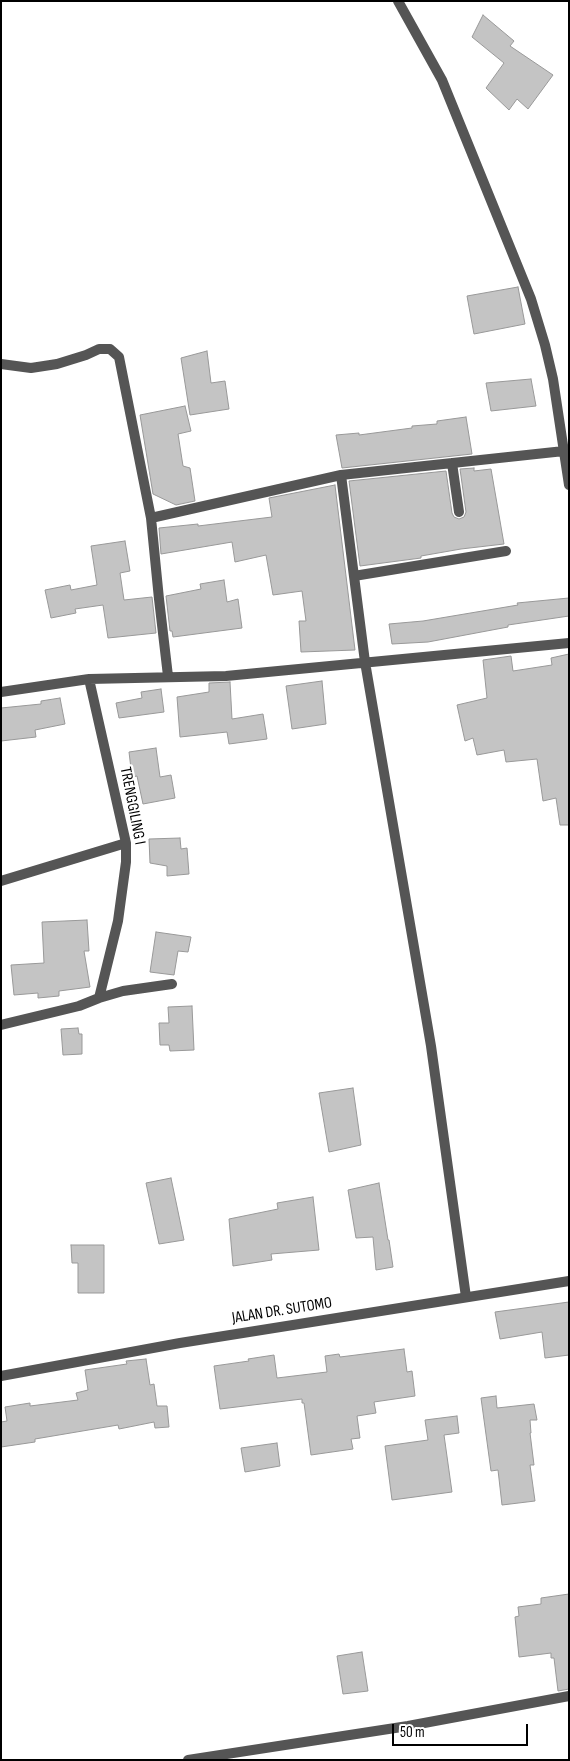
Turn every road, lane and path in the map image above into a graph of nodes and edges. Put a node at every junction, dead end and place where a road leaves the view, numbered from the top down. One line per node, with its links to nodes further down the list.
1 (398, 1): 3 (street)
2 (1, 364): 8 (street)
3 (564, 451): 4 (street); 6 (street)
4 (452, 463): 5 (street); 7 (street)
5 (341, 475): 8 (street); 10 (street)
6 (569, 485)
7 (459, 512)
8 (151, 518): 13 (street)
9 (506, 551): 10 (street)
10 (354, 576): 12 (street)
11 (569, 643): 12 (street)
12 (365, 662): 13 (street); 22 (street)
13 (168, 676): 14 (street)
14 (89, 679): 15 (street); 16 (street, TRENGGILING I)
15 (1, 692)
16 (126, 843): 17 (street); 19 (street, TRENGGILING I)
17 (1, 881)
18 (172, 984): 19 (street)
19 (100, 998): 20 (street)
20 (1, 1025)
21 (569, 1281): 22 (street, JALAN DR. SUTOMO)
22 (466, 1297): 23 (street, JALAN DR. SUTOMO)
23 (1, 1376)
24 (569, 1696): 25 (street)
25 (188, 1760)

